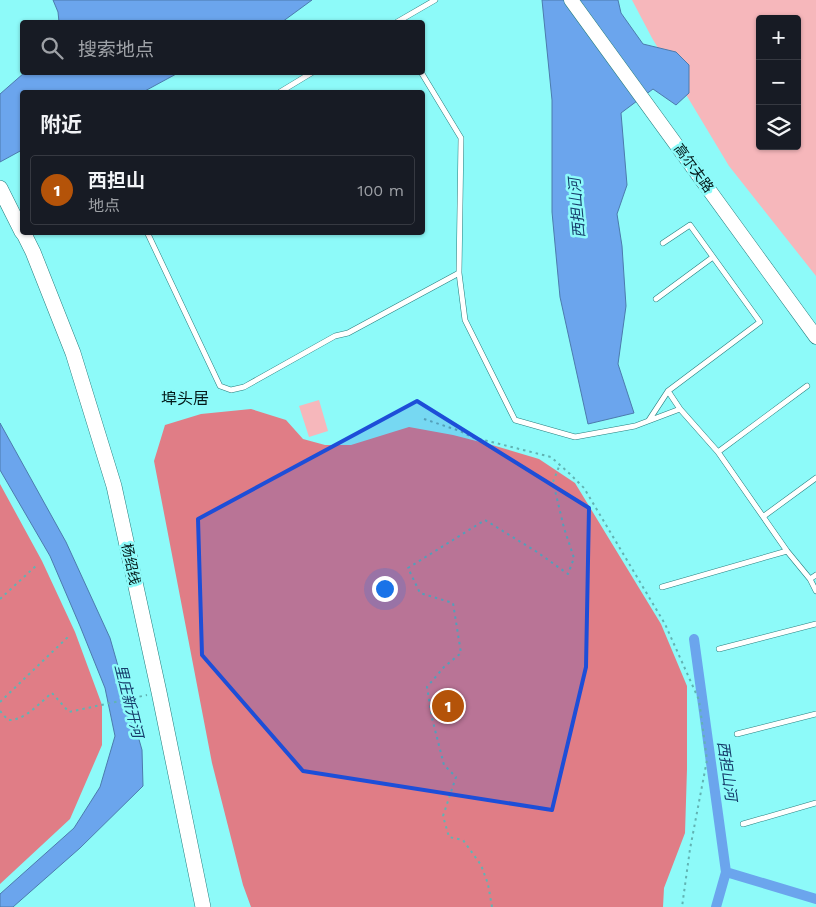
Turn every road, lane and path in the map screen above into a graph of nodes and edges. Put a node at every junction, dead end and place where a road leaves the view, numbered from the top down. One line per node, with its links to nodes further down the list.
1 (435, 0): 3 (lane)
2 (571, 0): 15 (street, 高尔夫路)
3 (400, 20)
4 (308, 75): 6 (lane)
5 (423, 75): 13 (lane)
6 (283, 90)
7 (0, 188): 8 (main road, 杨绍线)
8 (20, 226)
9 (24, 235): 35 (main road, 杨绍线)
10 (148, 235): 13 (lane)
11 (663, 243): 12 (lane)
12 (713, 256): 14 (lane); 17 (lane)
13 (459, 273): 20 (lane)
14 (656, 299)
15 (816, 337)
16 (807, 386): 21 (lane)
17 (668, 391): 18 (lane); 20 (lane)
18 (680, 409): 20 (lane); 21 (lane)
19 (424, 419): 22 (path)
20 (649, 420)
21 (718, 452): 24 (lane)
22 (560, 464): 43 (path); 44 (path)
23 (816, 478): 24 (lane)
24 (764, 516): 25 (lane)
25 (787, 551): 28 (lane); 29 (lane)
26 (38, 564): 31 (path)
27 (816, 575): 28 (lane)
28 (810, 579): 30 (lane)
29 (662, 586)
30 (816, 592)
31 (0, 599)
32 (816, 624): 34 (lane)
33 (69, 636): 36 (path)
34 (719, 649)
35 (159, 692): 37 (path); 42 (main road, 杨绍线)
36 (0, 702)
37 (0, 711)
38 (816, 714): 39 (lane)
39 (737, 734)
40 (816, 803): 41 (lane)
41 (743, 824)
42 (203, 907)
43 (492, 907)
44 (682, 907)

